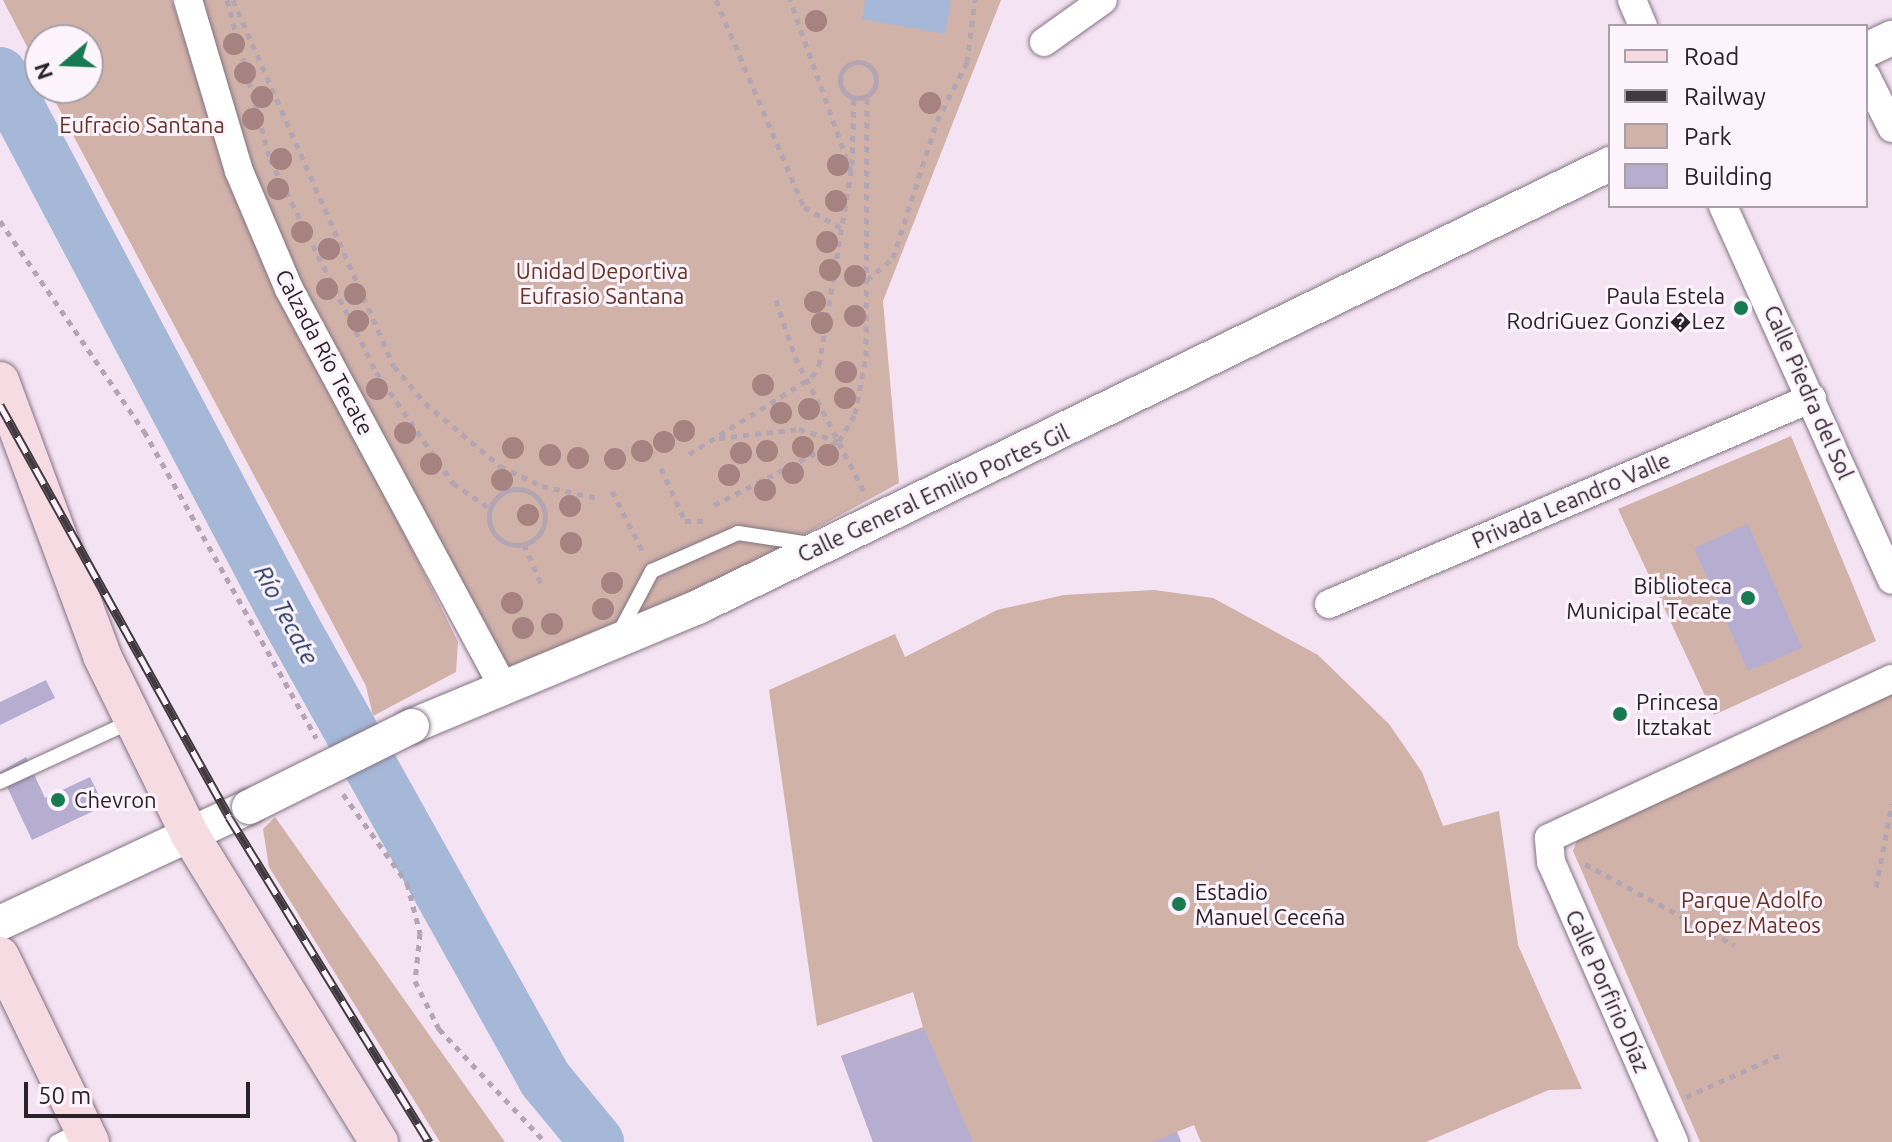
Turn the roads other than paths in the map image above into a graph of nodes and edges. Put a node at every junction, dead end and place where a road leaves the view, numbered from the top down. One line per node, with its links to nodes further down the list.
1 (188, 0): 19 (street, Calzada Río Tecate)
2 (1103, 0): 6 (street)
3 (1632, 0): 4 (street)
4 (1642, 24)
5 (1892, 38): 7 (street)
6 (1044, 42)
7 (1868, 49)
8 (1868, 80): 9 (street)
9 (1892, 128)
10 (1608, 165): 14 (street, Calle General Emilio Portes Gil)
11 (1724, 208): 13 (street, Calle Piedra del Sol)
12 (0, 381): 20 (main road)
13 (1812, 398): 15 (street, Calle Piedra del Sol); 16 (street, Privada Leandro Valle)
14 (823, 546): 17 (street, Calle General Emilio Portes Gil); 17 (lane)
15 (1892, 580)
16 (1329, 604)
17 (615, 640): 19 (street, Calle General Emilio Portes Gil)
18 (1892, 679): 27 (street, Calle Porfirio Díaz)
19 (503, 687): 22 (street, Calle General Emilio Portes Gil, bridge)
20 (134, 720): 21 (lane); 22 (main road)
21 (0, 782)
22 (190, 835): 23 (street, Calle General Emilio Portes Gil); 25 (main road)
23 (0, 923)
24 (0, 956): 26 (main road)
25 (377, 1134)
26 (76, 1138)
27 (1674, 1142)

